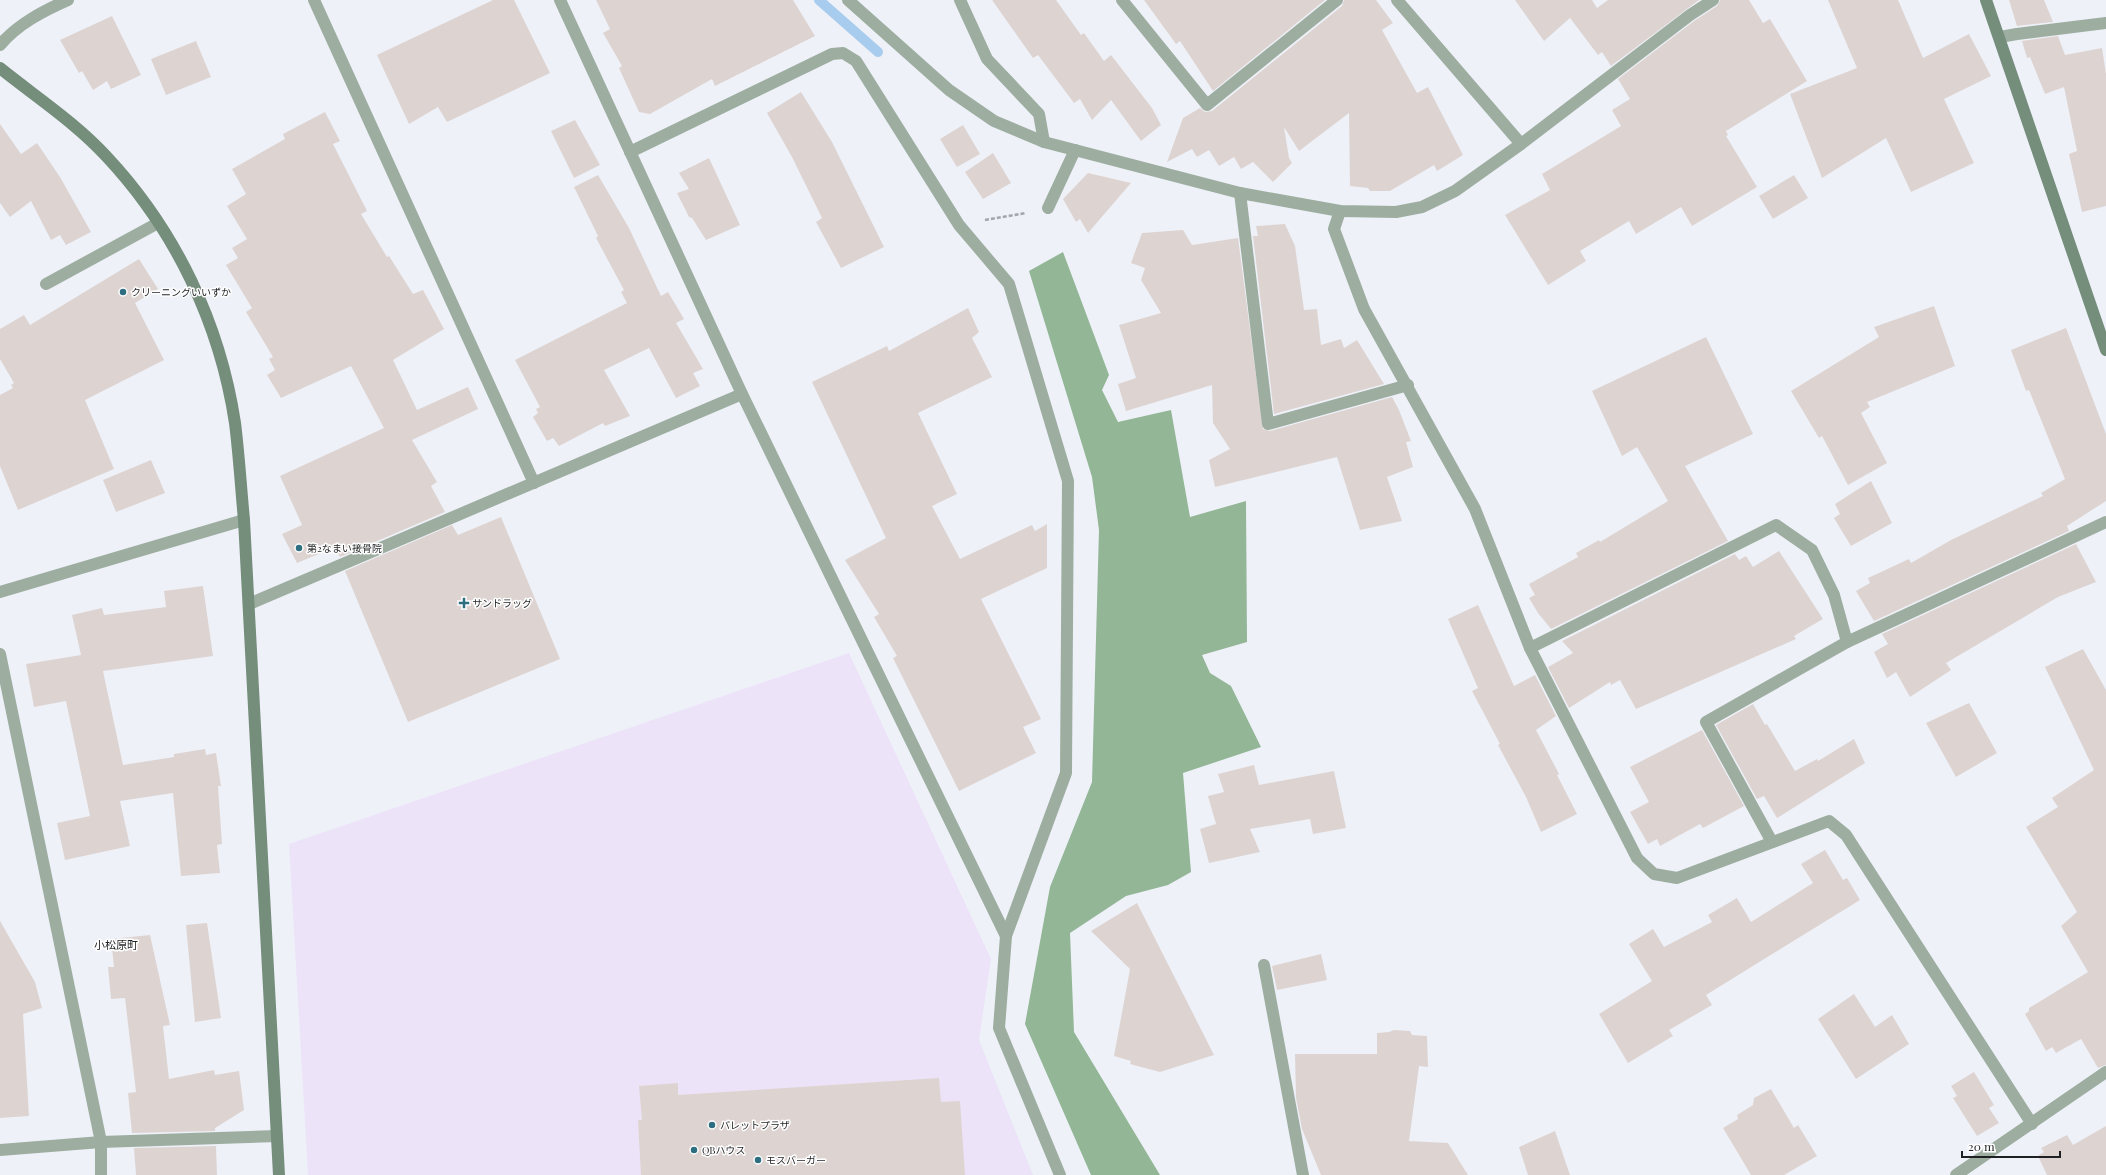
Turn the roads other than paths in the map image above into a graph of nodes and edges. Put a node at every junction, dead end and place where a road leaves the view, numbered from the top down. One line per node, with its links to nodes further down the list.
1 (68, 0): 13 (street)
2 (314, 0): 27 (street)
3 (560, 0): 18 (street)
4 (848, 0): 15 (street)
5 (960, 0): 15 (street)
6 (1122, 0): 7 (street)
7 (1337, 0)
8 (1398, 0): 16 (street)
9 (1713, 0): 16 (street)
10 (1986, 0): 12 (street)
11 (2106, 23): 12 (street)
12 (2000, 37): 24 (street)
13 (0, 45)
14 (0, 68): 22 (street)
15 (1044, 142): 17 (street)
16 (1521, 144): 21 (street)
17 (1075, 150): 19 (street); 20 (street)
18 (630, 152): 26 (street); 36 (street)
19 (1240, 193): 21 (street); 25 (street)
20 (1048, 208)
21 (1340, 211): 25 (street)
22 (158, 223): 23 (street); 28 (street)
23 (46, 284)
24 (2106, 350)
25 (1408, 385): 33 (street)
26 (742, 394): 27 (street); 36 (street)
27 (534, 483): 31 (street)
28 (244, 520): 30 (street); 31 (street)
29 (2106, 522): 32 (street)
30 (0, 592)
31 (249, 604): 40 (street)
32 (1847, 642): 33 (street); 35 (street)
33 (1530, 648): 35 (street)
34 (0, 654): 41 (street)
35 (1772, 842): 39 (street)
36 (1006, 936): 45 (street)
37 (1264, 965): 46 (street)
38 (2106, 1072): 39 (street)
39 (2032, 1124): 47 (street)
40 (277, 1136): 41 (street); 44 (street)
41 (102, 1142): 42 (street); 43 (street)
42 (0, 1150)
43 (101, 1175)
44 (279, 1175)
45 (1060, 1175)
46 (1303, 1175)
47 (1956, 1175)

